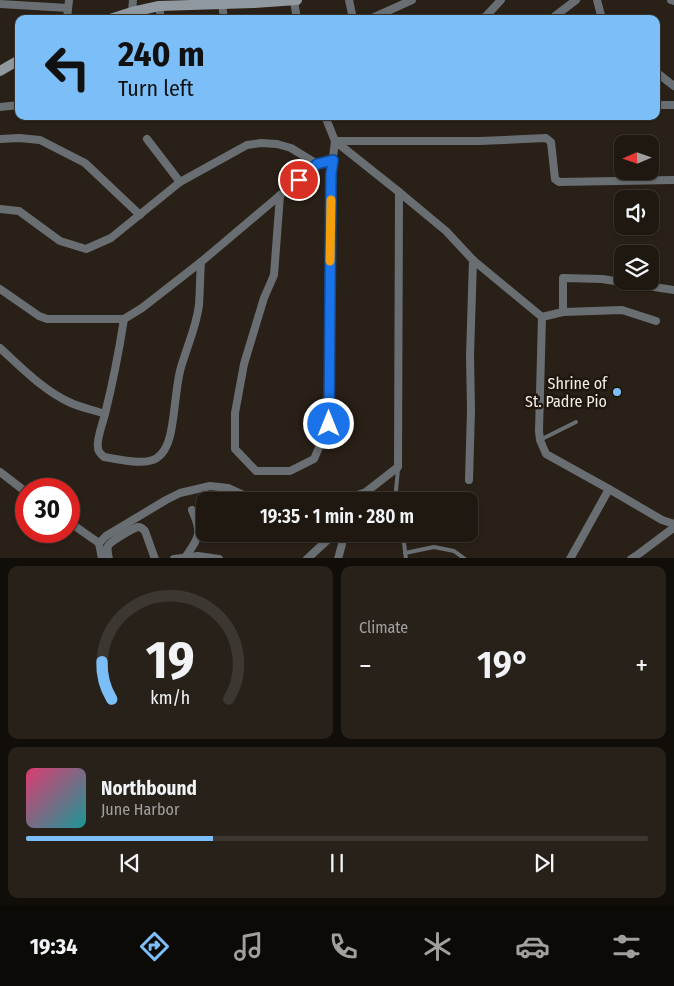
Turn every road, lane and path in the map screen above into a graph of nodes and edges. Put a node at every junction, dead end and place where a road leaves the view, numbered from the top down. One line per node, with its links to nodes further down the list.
1 (133, 0): 13 (street)
2 (296, 0): 8 (street); 17 (street)
3 (350, 0): 18 (street)
4 (412, 0): 19 (street)
5 (501, 0): 20 (street)
6 (576, 0): 21 (street)
7 (597, 0): 22 (street)
8 (253, 2): 11 (street)
9 (3, 3): 10 (street)
10 (68, 4)
11 (222, 4): 12 (street); 16 (street)
12 (160, 6): 13 (street); 15 (street)
13 (132, 12): 14 (street)
14 (123, 15)
15 (161, 15)
16 (223, 15)
17 (297, 15)
18 (352, 15)
19 (379, 15)
20 (487, 15)
21 (556, 15)
22 (601, 15)
23 (15, 62): 24 (street)
24 (0, 70)
25 (660, 75): 26 (street)
26 (674, 86)
27 (15, 105): 30 (street)
28 (660, 105): 29 (street)
29 (674, 105)
30 (0, 107)
31 (327, 120): 34 (street)
32 (0, 139): 42 (street)
33 (147, 139): 38 (street)
34 (335, 142): 35 (street); 37 (street); 39 (street)
35 (333, 160): 36 (street); 40 (street)
36 (317, 164): 38 (street); 40 (street)
37 (674, 180)
38 (180, 182): 42 (street)
39 (399, 192): 43 (street); 55 (street)
40 (280, 195): 44 (street)
41 (0, 209): 42 (street)
42 (140, 215)
43 (473, 260): 48 (street); 57 (street)
44 (200, 262): 49 (street); 52 (street)
45 (0, 289): 49 (street)
46 (674, 290): 47 (street)
47 (563, 312): 48 (street); 50 (street)
48 (542, 317): 54 (street)
49 (124, 319): 52 (street)
50 (656, 321)
51 (0, 348): 52 (street)
52 (105, 414)
53 (576, 422): 54 (lane)
54 (540, 440): 59 (street)
55 (398, 466): 61 (street); 62 (lane)
56 (0, 472): 58 (street)
57 (470, 480)
58 (15, 484)
59 (609, 488): 64 (street); 83 (street)
60 (237, 492): 69 (street)
61 (366, 492)
62 (396, 492)
63 (192, 510): 72 (street)
64 (674, 525): 84 (street)
65 (80, 530): 69 (street)
66 (325, 542): 70 (street)
67 (342, 542): 80 (street)
68 (404, 542): 71 (lane)
69 (99, 543): 73 (street)
70 (319, 548): 78 (street); 79 (street)
71 (405, 553): 81 (lane); 82 (lane)
72 (186, 556): 76 (street); 77 (street)
73 (102, 558)
74 (108, 558): 75 (street)
75 (156, 558)
76 (174, 558)
77 (219, 558)
78 (307, 558)
79 (317, 558)
80 (338, 558)
81 (406, 558)
82 (465, 558)
83 (570, 558)
84 (630, 558)

